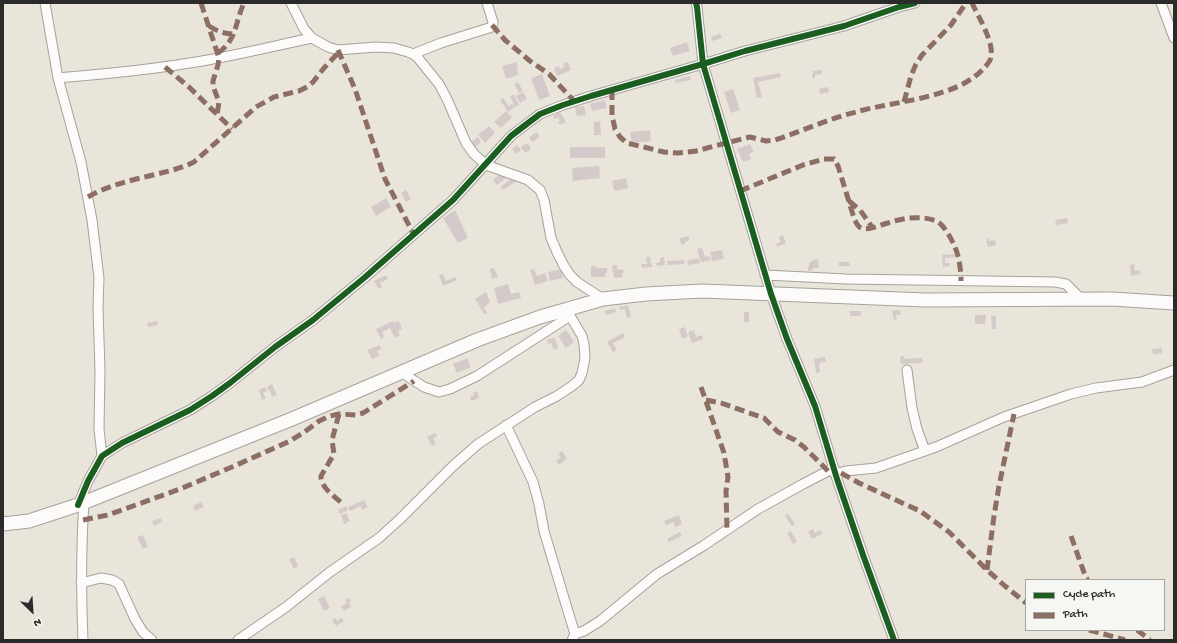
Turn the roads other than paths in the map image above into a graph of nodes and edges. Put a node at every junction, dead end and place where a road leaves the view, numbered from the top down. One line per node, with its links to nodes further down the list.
1 (45, 3): 11 (street)
2 (291, 3): 7 (street)
3 (487, 3): 9 (street)
4 (696, 3): 10 (street)
5 (915, 3): 10 (street)
6 (1161, 3): 8 (street)
7 (312, 38): 9 (street); 11 (street)
8 (1174, 38)
9 (413, 54): 12 (street)
10 (703, 64): 12 (street); 13 (street)
11 (58, 78): 24 (street)
12 (486, 164): 15 (street); 24 (street)
13 (765, 275): 14 (street); 16 (street)
14 (771, 294): 15 (main road); 16 (main road); 25 (street)
15 (603, 299): 18 (main road)
16 (1081, 299): 17 (main road)
17 (1174, 303)
18 (568, 312): 21 (main road); 21 (street); 22 (street)
19 (908, 370): 23 (street)
20 (1174, 370): 23 (street)
21 (401, 372): 26 (main road)
22 (506, 425): 29 (street); 32 (street)
23 (925, 451): 25 (street)
24 (102, 456): 26 (street)
25 (834, 471): 29 (street); 33 (street)
26 (81, 503): 27 (main road); 28 (street)
27 (3, 524)
28 (81, 583): 30 (street); 31 (street)
29 (579, 636)
30 (82, 640)
31 (152, 640)
32 (238, 640)
33 (894, 640)

